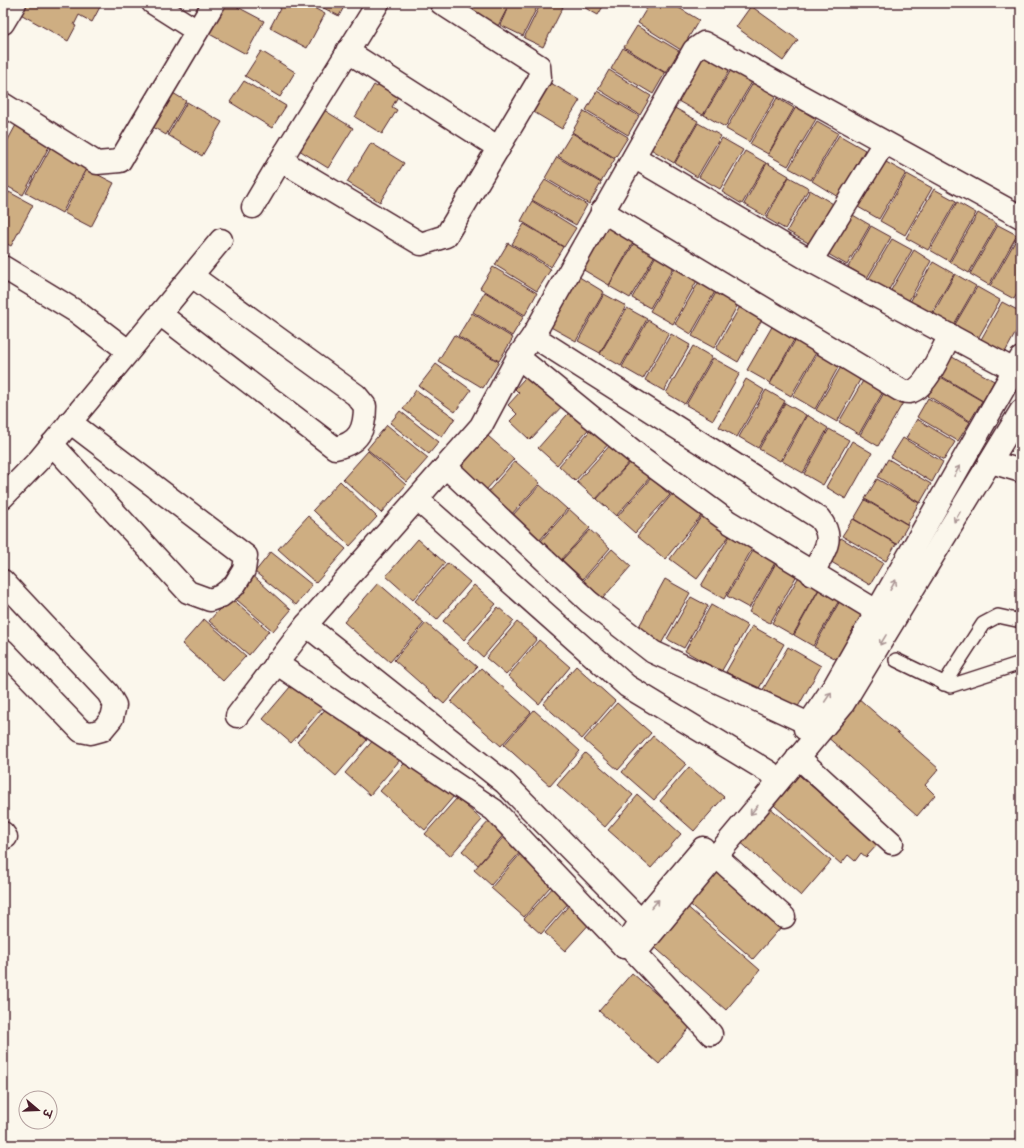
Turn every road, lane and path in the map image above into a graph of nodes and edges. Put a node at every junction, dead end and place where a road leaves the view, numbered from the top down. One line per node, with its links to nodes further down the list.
1 (15, 3): 6 (street)
2 (153, 3): 7 (street)
3 (214, 3): 7 (street)
4 (378, 3): 8 (street)
5 (441, 3): 11 (street)
6 (3, 23)
7 (197, 31): 9 (street)
8 (347, 51): 11 (street); 12 (street)
9 (3, 104)
10 (884, 143): 13 (street); 16 (street); 18 (street)
11 (499, 148): 12 (street)
12 (285, 153): 14 (street)
13 (634, 157): 15 (street); 18 (street)
14 (253, 206)
15 (602, 211): 22 (street); 23 (street)
16 (1021, 217)
17 (221, 240): 20 (street)
18 (811, 261): 22 (street)
19 (3, 267): 24 (street)
20 (192, 276): 21 (street); 21 (street)
21 (160, 314): 24 (street)
22 (950, 335): 26 (street)
23 (533, 336): 25 (street); 35 (street)
24 (128, 352): 28 (street)
25 (518, 357): 31 (street); 35 (street)
26 (1017, 364): 37 (street, one-way to 26)
27 (1021, 411): 30 (street)
28 (70, 422): 29 (street); 29 (street)
29 (52, 444): 33 (street)
30 (990, 462): 32 (street); 47 (street, one-way to 47)
31 (446, 467): 34 (street); 46 (street)
32 (1021, 471)
33 (3, 497)
34 (418, 500): 39 (street); 48 (street)
35 (812, 574): 37 (street)
36 (3, 581): 40 (street)
37 (878, 612): 46 (street, one-way to 37)
38 (1021, 621): 44 (lane)
39 (306, 625): 42 (street); 52 (street)
40 (3, 650)
41 (896, 660): 44 (lane)
42 (276, 663): 45 (street); 53 (street)
43 (1021, 663): 44 (lane)
44 (944, 684)
45 (237, 716)
46 (809, 724): 48 (street)
47 (798, 757): 49 (street); 50 (street, one-way to 50)
48 (769, 772): 52 (street, one-way to 48)
49 (892, 843)
50 (716, 856): 51 (street); 53 (street)
51 (784, 917)
52 (641, 920): 53 (street)
53 (627, 947): 54 (street)
54 (711, 1034)

